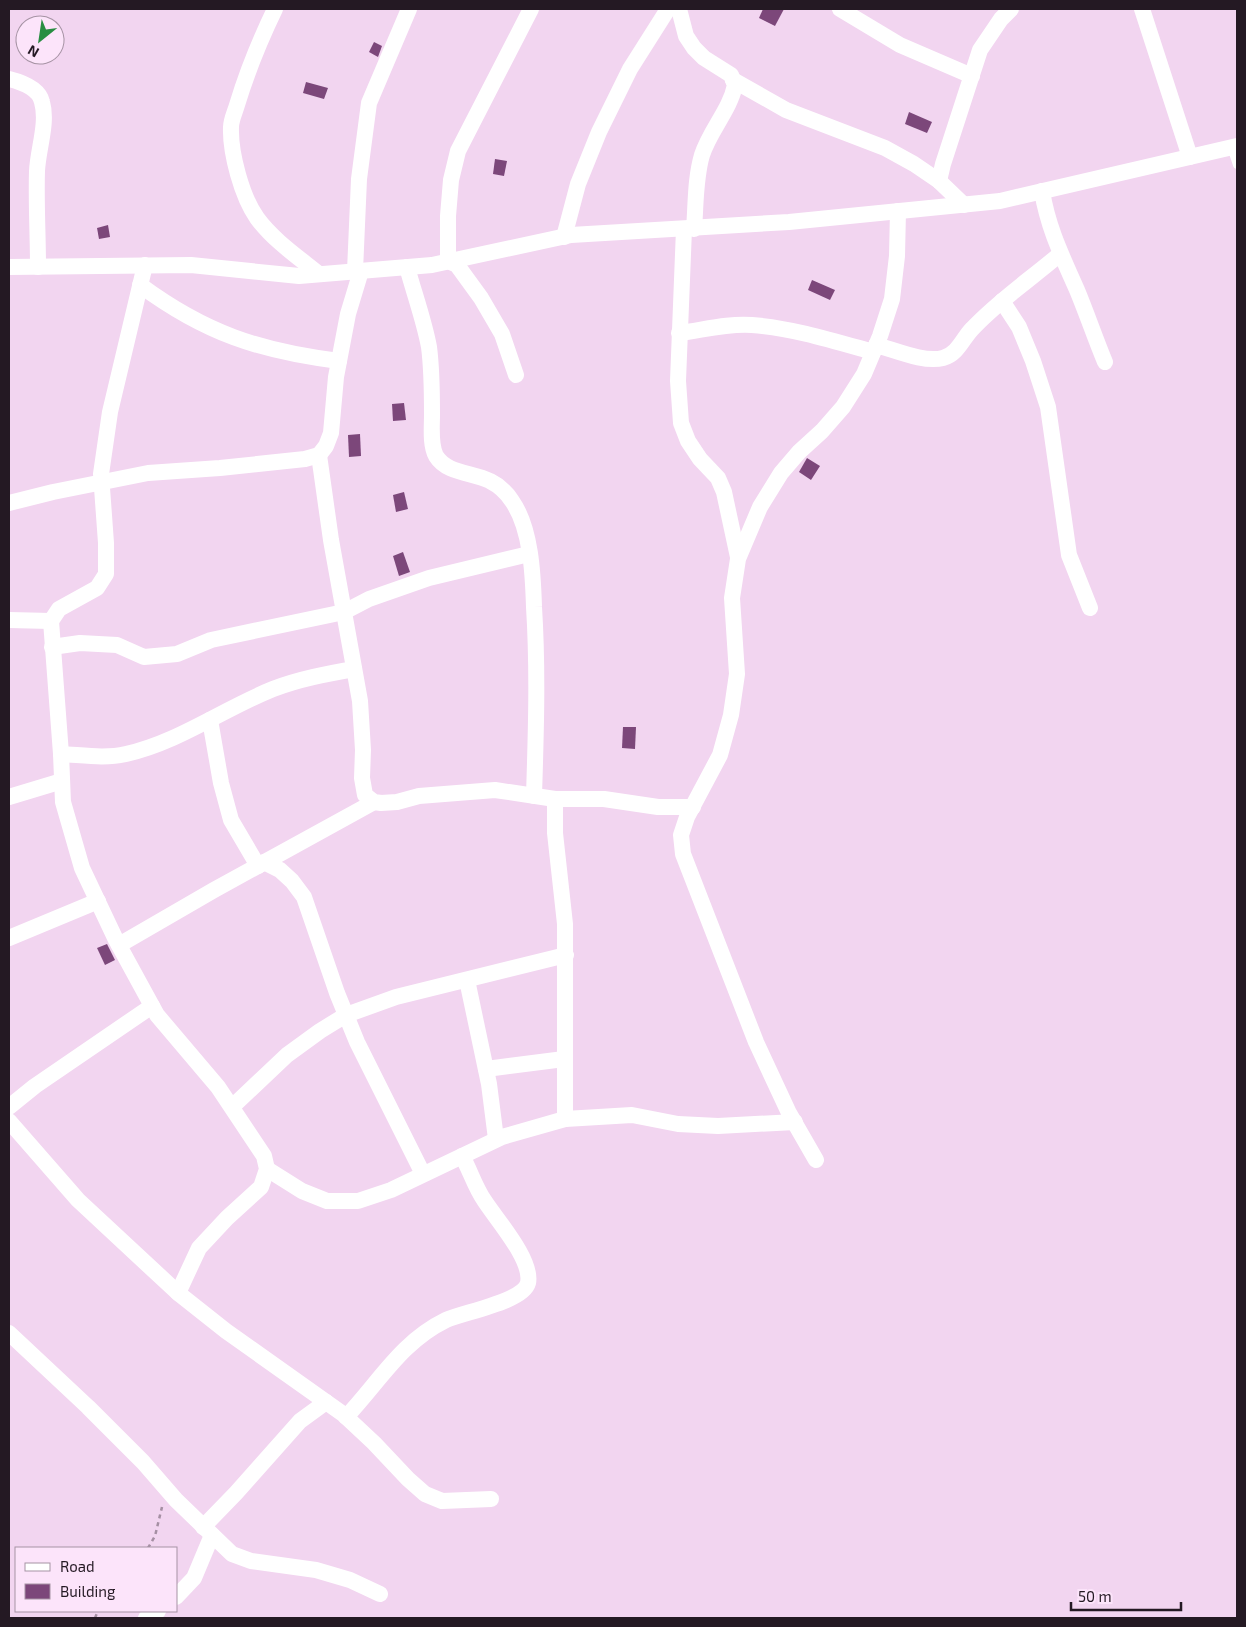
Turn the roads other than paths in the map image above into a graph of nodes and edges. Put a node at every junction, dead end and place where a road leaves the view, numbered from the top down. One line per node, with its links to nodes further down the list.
1 (275, 9): 28 (street)
2 (409, 9): 27 (street)
3 (532, 9): 22 (street)
4 (668, 9): 20 (street)
5 (679, 9): 11 (street)
6 (840, 9): 9 (street)
7 (1011, 9): 9 (street)
8 (1142, 9): 13 (street)
9 (972, 76): 15 (street)
10 (9, 79): 25 (street)
11 (733, 80): 15 (street); 19 (street)
12 (1234, 147): 13 (street); 14 (lane)
13 (1190, 157): 16 (street)
14 (1237, 165)
15 (939, 181): 17 (street)
16 (1042, 191): 17 (street); 21 (street)
17 (964, 205): 18 (street)
18 (898, 211): 19 (street); 32 (street)
19 (689, 229): 20 (street); 31 (street)
20 (564, 237): 22 (street)
21 (1060, 254): 30 (street); 34 (street)
22 (448, 261): 26 (street); 35 (street)
23 (145, 265): 25 (street); 28 (street); 29 (street)
24 (9, 267): 25 (street)
25 (38, 267)
26 (407, 267): 27 (street); 39 (street)
27 (358, 271): 28 (street); 33 (street)
28 (319, 274)
29 (140, 285): 33 (street); 37 (street)
30 (1002, 301): 32 (street); 41 (street)
31 (679, 334): 32 (street); 40 (street)
32 (875, 348): 40 (street)
33 (339, 361): 36 (street)
34 (1105, 362)
35 (516, 375)
36 (319, 454): 37 (street); 42 (street)
37 (101, 482): 38 (street); 44 (street)
38 (9, 503)
39 (529, 554): 42 (street); 50 (street)
40 (738, 557): 54 (street)
41 (1090, 608)
42 (344, 612): 45 (street); 46 (street)
43 (9, 620): 44 (street)
44 (51, 621): 45 (street)
45 (52, 647): 48 (street)
46 (354, 669): 47 (street); 53 (street)
47 (210, 720): 48 (street); 55 (street)
48 (61, 754): 49 (street)
49 (62, 781): 51 (street); 56 (street)
50 (534, 796): 52 (street); 53 (street)
51 (9, 798)
52 (555, 799): 54 (street); 59 (street)
53 (374, 802): 55 (street)
54 (693, 807): 69 (street)
55 (261, 864): 58 (street); 62 (street)
56 (98, 901): 57 (street); 58 (street)
57 (9, 938)
58 (119, 946): 61 (street)
59 (566, 955): 60 (street); 63 (street)
60 (467, 980): 62 (street); 64 (street)
61 (152, 1006): 65 (street); 66 (street)
62 (346, 1015): 66 (street); 74 (street)
63 (564, 1059): 64 (street); 67 (street)
64 (486, 1070): 70 (street)
65 (9, 1107)
66 (232, 1107): 73 (street)
67 (565, 1119): 69 (street); 70 (street)
68 (9, 1122): 75 (street)
69 (795, 1122): 72 (street)
70 (496, 1139): 71 (street)
71 (462, 1156): 74 (street); 78 (street)
72 (816, 1160)
73 (267, 1169): 74 (street); 75 (street)
74 (423, 1174)
75 (178, 1293): 77 (street)
76 (9, 1333): 80 (street)
77 (326, 1402): 78 (street); 80 (street)
78 (346, 1417): 79 (street)
79 (491, 1499)
80 (207, 1531): 81 (street); 82 (street)
81 (380, 1594)
82 (178, 1595)

